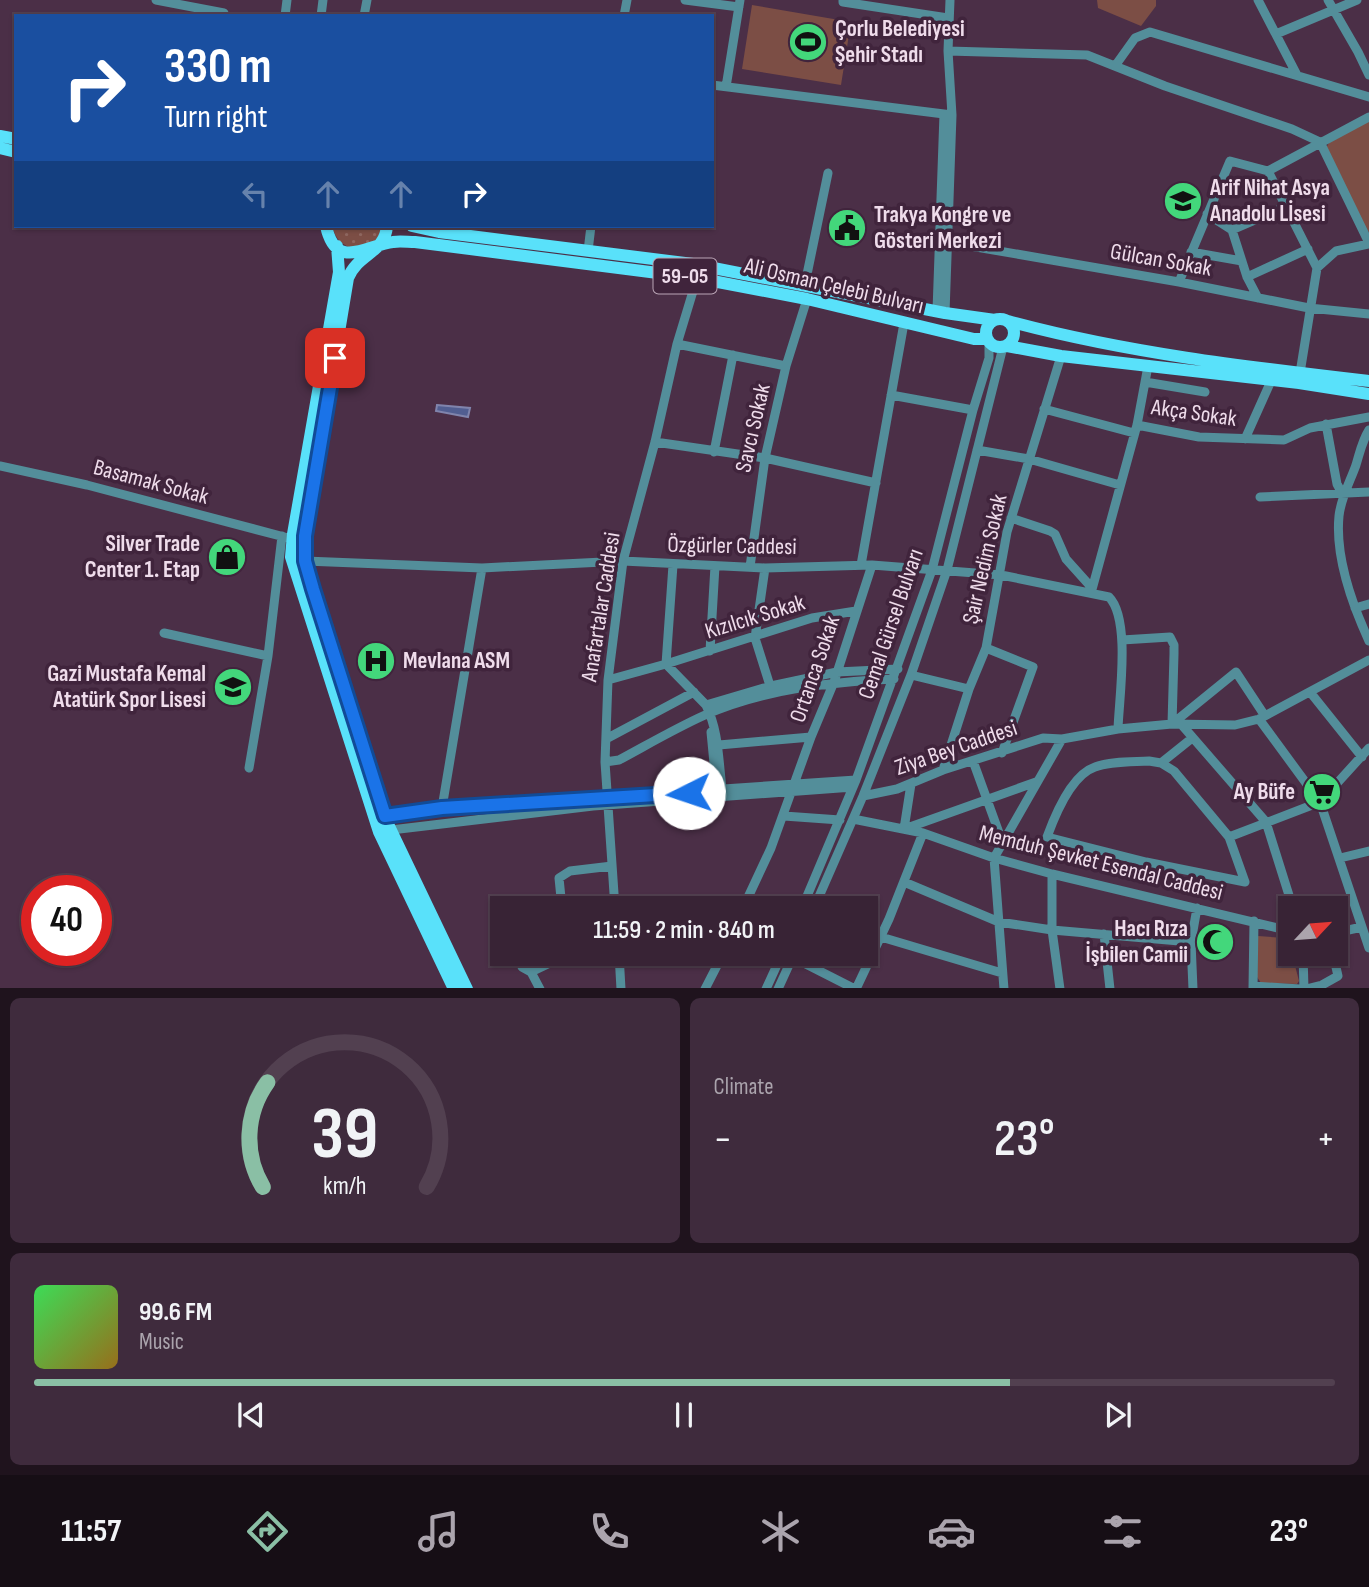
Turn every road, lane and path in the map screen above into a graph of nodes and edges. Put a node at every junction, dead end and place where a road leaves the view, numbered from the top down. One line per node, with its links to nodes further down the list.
1 (156, 0): 11 (street)
2 (226, 0): 11 (street)
3 (685, 0): 9 (street)
4 (843, 0): 12 (street)
5 (950, 0): 12 (street)
6 (1258, 0): 13 (street)
7 (1328, 0): 10 (street)
8 (1357, 0): 10 (street)
9 (739, 3): 19 (street)
10 (1334, 10): 13 (street); 17 (street)
11 (224, 14)
12 (948, 18): 14 (street)
13 (1276, 34): 16 (street)
14 (948, 51): 15 (street); 21 (street)
15 (1115, 66): 16 (street); 23 (street)
16 (1297, 75): 20 (street)
17 (1369, 75)
18 (714, 85): 19 (street)
19 (726, 87): 21 (street)
20 (1369, 97)
21 (948, 114): 24 (street)
22 (1369, 117): 23 (street)
23 (1320, 142): 25 (street); 35 (street)
24 (947, 157): 34 (street); 50 (street)
25 (1268, 171): 27 (street); 28 (street)
26 (828, 173): 46 (street)
27 (1287, 206): 32 (street); 37 (street)
28 (1208, 214): 32 (street); 39 (street)
29 (386, 228): 36 (main road)
30 (421, 228): 38 (main road, Ali Osman Çelebi Bulvarı)
31 (591, 228): 38 (street)
32 (1232, 230): 40 (street)
33 (331, 236): 36 (main road, 59-05); 87 (main road)
34 (947, 242): 45 (street, Gülcan Sokak); 50 (street)
35 (1369, 243): 42 (street)
36 (380, 246): 44 (main road, Ali Osman Çelebi Bulvarı / 59-05); 88 (main road)
37 (1308, 249): 42 (street); 43 (street)
38 (588, 251): 41 (main road, Ali Osman Çelebi Bulvarı)
39 (1191, 253): 40 (street); 45 (street)
40 (1242, 261): 43 (street)
41 (712, 267): 44 (street); 46 (main road, Ali Osman Çelebi Bulvarı)
42 (1317, 268): 49 (street)
43 (1247, 277): 47 (street)
44 (697, 278): 48 (main road, Ali Osman Çelebi Bulvarı / 59-05); 55 (street, Anafartalar Caddesi)
45 (1179, 282): 47 (street, Gülcan Sokak)
46 (805, 284): 50 (main road, Ali Osman Çelebi Bulvarı)
47 (1258, 298): 49 (street, Gülcan Sokak)
48 (807, 299): 53 (main road, Ali Osman Çelebi Bulvarı / 59-05); 59 (street, Savcı Sokak)
49 (1309, 308): 51 (street, Gülcan Sokak); 61 (street)
50 (941, 312): 52 (main road, Ali Osman Çelebi Bulvarı)
51 (1369, 314)
52 (1001, 320): 54 (main road); 56 (main road); 61 (main road, Ali Osman Çelebi Bulvarı)
53 (904, 323): 54 (main road, Ali Osman Çelebi Bulvarı / 59-05); 67 (street)
54 (988, 341): 56 (main road); 69 (street, Cemal Gürsel Bulvarı)
55 (677, 344): 57 (street); 75 (street, Anafartalar Caddesi)
56 (1005, 346): 58 (main road); 76 (street, Cemal Gürsel Bulvarı)
57 (733, 355): 59 (street); 77 (street)
58 (1061, 356): 60 (main road); 68 (street, Şair Nedim Sokak)
59 (786, 366): 78 (street, Savcı Sokak)
60 (1148, 366): 62 (main road); 64 (street)
61 (1300, 373): 63 (main road, Ali Osman Çelebi Bulvarı)
62 (1271, 381): 66 (main road); 74 (street)
63 (1369, 381)
64 (1145, 382): 65 (street); 72 (street)
65 (1205, 392)
66 (1369, 394)
67 (891, 395): 69 (street); 81 (street)
68 (1044, 409): 72 (street, Akça Sokak); 79 (street, Şair Nedim Sokak)
69 (973, 410): 97 (street, Cemal Gürsel Bulvarı)
70 (1369, 417): 71 (street, Akça Sokak)
71 (1326, 424): 74 (street, Akça Sokak); 84 (street)
72 (1135, 429): 74 (street, Akça Sokak); 82 (street)
73 (1369, 430): 84 (street)
74 (1245, 439)
75 (655, 442): 77 (street); 89 (street, Anafartalar Caddesi)
76 (977, 450): 79 (street); 98 (street, Cemal Gürsel Bulvarı)
77 (714, 452): 78 (street)
78 (765, 458): 81 (street); 94 (street, Savcı Sokak)
79 (1029, 460): 82 (street); 86 (street, Şair Nedim Sokak)
80 (0, 466): 87 (street, Basamak Sokak)
81 (876, 483): 91 (street)
82 (1120, 485): 100 (street)
83 (1369, 492): 84 (street)
84 (1343, 495): 85 (street); 102 (street)
85 (1260, 497)
86 (1012, 518): 99 (street, Şair Nedim Sokak); 100 (street)
87 (287, 538): 111 (street); 191 (main road)
88 (305, 561): 95 (street, Özgürler Caddesi); 149 (main road)
89 (623, 561): 90 (street, Özgürler Caddesi); 95 (street, Özgürler Caddesi); 117 (street, Anafartalar Caddesi)
90 (673, 565): 93 (street, Özgürler Caddesi); 113 (street)
91 (861, 565): 92 (street, Özgürler Caddesi); 96 (street, Özgürler Caddesi)
92 (872, 565): 97 (street, Özgürler Caddesi); 103 (street, Ortanca Sokak)
93 (715, 566): 94 (street, Özgürler Caddesi); 110 (street)
94 (750, 567): 96 (street, Özgürler Caddesi)
95 (482, 568): 148 (street)
96 (765, 568): 106 (street)
97 (932, 570): 98 (street, Özgürler Caddesi); 114 (street, Cemal Gürsel Bulvarı)
98 (947, 570): 99 (street, Özgürler Caddesi); 115 (street, Cemal Gürsel Bulvarı)
99 (998, 575): 100 (street, Özgürler Caddesi); 109 (street, Şair Nedim Sokak)
100 (1092, 591): 107 (street, Özgürler Caddesi)
101 (1369, 604): 102 (street)
102 (1355, 608): 104 (street)
103 (856, 611): 106 (street, Kızılcık Sokak); 116 (street, Ortanca Sokak)
104 (1365, 620): 108 (street)
105 (164, 633): 111 (street)
106 (755, 638): 110 (street, Kızılcık Sokak); 119 (street)
107 (1122, 640): 124 (street); 125 (street)
108 (1369, 640)
109 (986, 648): 118 (street, Şair Nedim Sokak); 132 (street)
110 (710, 651): 113 (street, Kızılcık Sokak)
111 (268, 656): 137 (street)
112 (1369, 660): 121 (street, Ziya Bey Caddesi)
113 (666, 664): 117 (street, Kızılcık Sokak); 120 (street)
114 (896, 674): 116 (street); 140 (street, Cemal Gürsel Bulvarı)
115 (911, 675): 118 (street); 144 (street, Cemal Gürsel Bulvarı)
116 (836, 677): 119 (street); 126 (street, Ortanca Sokak)
117 (608, 680): 128 (street, Anafartalar Caddesi)
118 (969, 689): 138 (street, Şair Nedim Sokak)
119 (772, 690): 122 (street)
120 (694, 692): 122 (street); 128 (street)
121 (1310, 692): 123 (street, Ziya Bey Caddesi); 133 (street)
122 (708, 709): 130 (street); 135 (street); 143 (street)
123 (1262, 718): 124 (street, Ziya Bey Caddesi); 124 (street); 147 (street)
124 (1177, 724): 125 (street, Ziya Bey Caddesi); 127 (street)
125 (1118, 729): 129 (street, Ziya Bey Caddesi)
126 (811, 737): 130 (street); 142 (street, Ortanca Sokak)
127 (1191, 738): 136 (street); 153 (street)
128 (606, 739): 135 (street, Anafartalar Caddesi)
129 (1062, 739): 132 (street, Ziya Bey Caddesi); 139 (street)
130 (719, 745): 143 (street)
131 (1369, 748): 133 (street)
132 (1002, 753): 134 (street, Ziya Bey Caddesi)
133 (1362, 757): 147 (street)
134 (973, 761): 138 (street, Ziya Bey Caddesi); 145 (street)
135 (605, 762): 146 (street, Anafartalar Caddesi)
136 (1161, 763): 157 (street); 157 (street)
137 (249, 768)
138 (943, 770): 141 (street, Ziya Bey Caddesi)
139 (1036, 782): 145 (street); 158 (street)
140 (855, 784): 142 (street); 152 (street, Cemal Gürsel Bulvarı)
141 (911, 784): 144 (street, Ziya Bey Caddesi); 154 (street)
142 (794, 789): 143 (street); 150 (street, Ortanca Sokak)
143 (720, 794): 146 (street)
144 (863, 796): 151 (street, Cemal Gürsel Bulvarı)
145 (985, 799): 154 (street); 158 (street)
146 (608, 802): 148 (street); 155 (street); 162 (street, Anafartalar Caddesi)
147 (1320, 802): 153 (street); 161 (street)
148 (442, 808): 149 (street)
149 (385, 816): 155 (main road)
150 (784, 816): 152 (street); 167 (street, Ortanca Sokak)
151 (853, 819): 154 (street, Memduh Şevket Esendal Caddesi); 169 (street, Cemal Gürsel Bulvarı)
152 (840, 820): 168 (street, Cemal Gürsel Bulvarı)
153 (1266, 822): 157 (street); 170 (street)
154 (905, 829): 156 (street, Memduh Şevket Esendal Caddesi)
155 (391, 830): 192 (main road)
156 (923, 833): 160 (street, Memduh Şevket Esendal Caddesi); 164 (street)
157 (1229, 837)
158 (1002, 841): 160 (street)
159 (1369, 851): 161 (street)
160 (994, 858): 163 (street, Memduh Şevket Esendal Caddesi); 174 (street)
161 (1340, 858): 173 (street)
162 (612, 866): 165 (street); 166 (street, Anafartalar Caddesi)
163 (1052, 874): 171 (street, Memduh Şevket Esendal Caddesi); 176 (street)
164 (904, 882): 174 (street); 178 (street)
165 (561, 896)
166 (614, 896)
167 (748, 896)
168 (807, 896)
169 (819, 896)
170 (1289, 896)
171 (1197, 908): 172 (street, Memduh Şevket Esendal Caddesi); 179 (street)
172 (1254, 921): 175 (street, Memduh Şevket Esendal Caddesi); 190 (street)
173 (1363, 921): 180 (street)
174 (999, 922): 176 (street); 189 (street)
175 (1278, 928)
176 (1052, 930): 177 (street); 201 (street)
177 (1104, 934): 179 (street); 202 (street)
178 (881, 937): 189 (street); 199 (street)
179 (1191, 942): 203 (street)
180 (1369, 948)
181 (535, 966): 193 (street)
182 (620, 966): 194 (street)
183 (717, 966): 195 (street)
184 (776, 966): 196 (street)
185 (788, 966): 197 (street)
186 (812, 966): 198 (street)
187 (1303, 966): 205 (street)
188 (1336, 966): 206 (street)
189 (1002, 973): 200 (street)
190 (1253, 987): 204 (street)
191 (454, 988)
192 (467, 988)
193 (539, 988)
194 (621, 988)
195 (706, 988)
196 (765, 988)
197 (778, 988)
198 (854, 988)
199 (856, 988)
200 (1004, 988)
201 (1060, 988)
202 (1110, 988)
203 (1194, 988)
204 (1278, 988)
205 (1303, 988)
206 (1308, 988)

